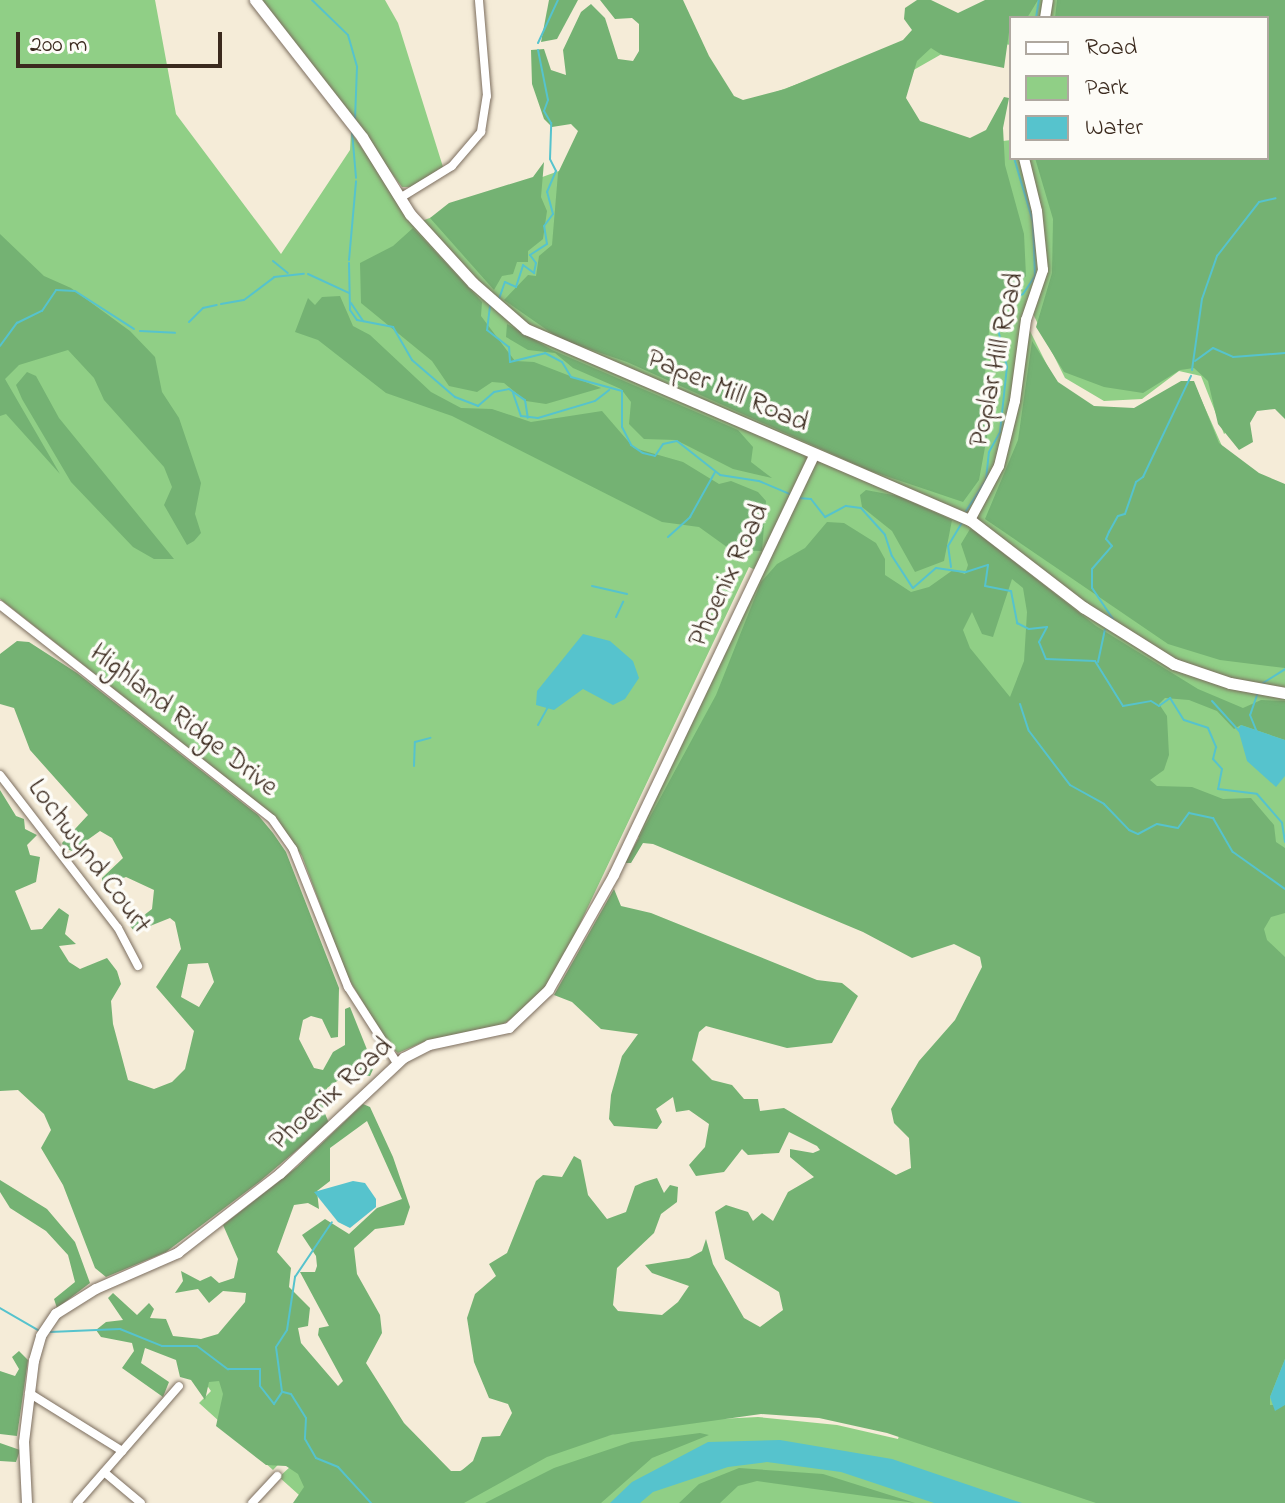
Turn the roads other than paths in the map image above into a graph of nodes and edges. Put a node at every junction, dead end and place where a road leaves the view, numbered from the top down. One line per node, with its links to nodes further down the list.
1 (255, 0): 4 (main road, Paper Mill Road)
2 (479, 0): 4 (street)
3 (1024, 160): 6 (street, Poplar Hill Road)
4 (400, 198): 5 (main road, Paper Mill Road)
5 (814, 455): 6 (main road, Paper Mill Road); 11 (street, Phoenix Road)
6 (970, 520): 8 (main road, Paper Mill Road)
7 (0, 605): 11 (street, Highland Ridge Drive)
8 (1285, 693)
9 (0, 775): 10 (street, Lochwynd Court)
10 (138, 966)
11 (397, 1063): 13 (street, Phoenix Road)
12 (179, 1386): 14 (street)
13 (29, 1393): 14 (street); 17 (street, Phoenix Road)
14 (122, 1451): 15 (street)
15 (104, 1472): 18 (street); 19 (street)
16 (277, 1476): 20 (street)
17 (27, 1503)
18 (77, 1503)
19 (141, 1503)
20 (252, 1503)

